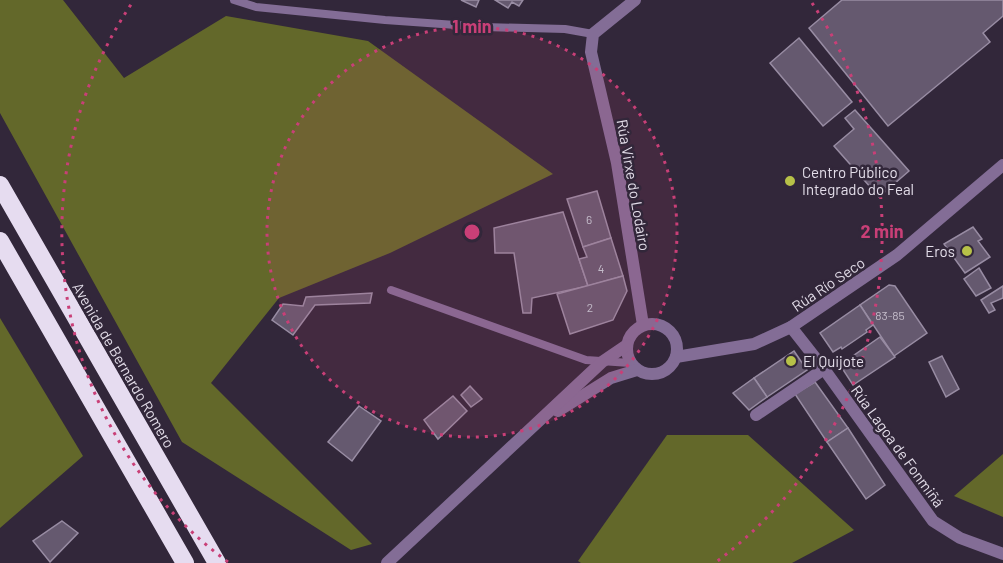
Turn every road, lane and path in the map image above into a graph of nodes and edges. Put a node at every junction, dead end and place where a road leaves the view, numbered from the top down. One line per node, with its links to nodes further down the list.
1 (234, 0): 3 (lane)
2 (635, 0): 3 (street)
3 (593, 34): 8 (street, Rúa Virxe do Lodairo)
4 (1003, 165): 9 (street, Rúa Río Seco)
5 (0, 185): 19 (highway, Avenida de Bernardo Romero)
6 (0, 241): 18 (highway)
7 (392, 290): 12 (lane)
8 (644, 325): 10 (street); 11 (street)
9 (791, 327): 11 (street, Rúa Río Seco); 14 (street, Rúa Lagoa de Fonmiñá)
10 (627, 345): 12 (street); 13 (street)
11 (676, 357): 13 (street)
12 (602, 362): 13 (lane); 16 (street)
13 (634, 366): 16 (street)
14 (824, 369): 15 (street); 17 (street, Rúa Lagoa de Fonmiñá)
15 (756, 415)
16 (537, 425): 20 (street)
17 (1003, 554)
18 (185, 563)
19 (217, 563)
20 (387, 563)

